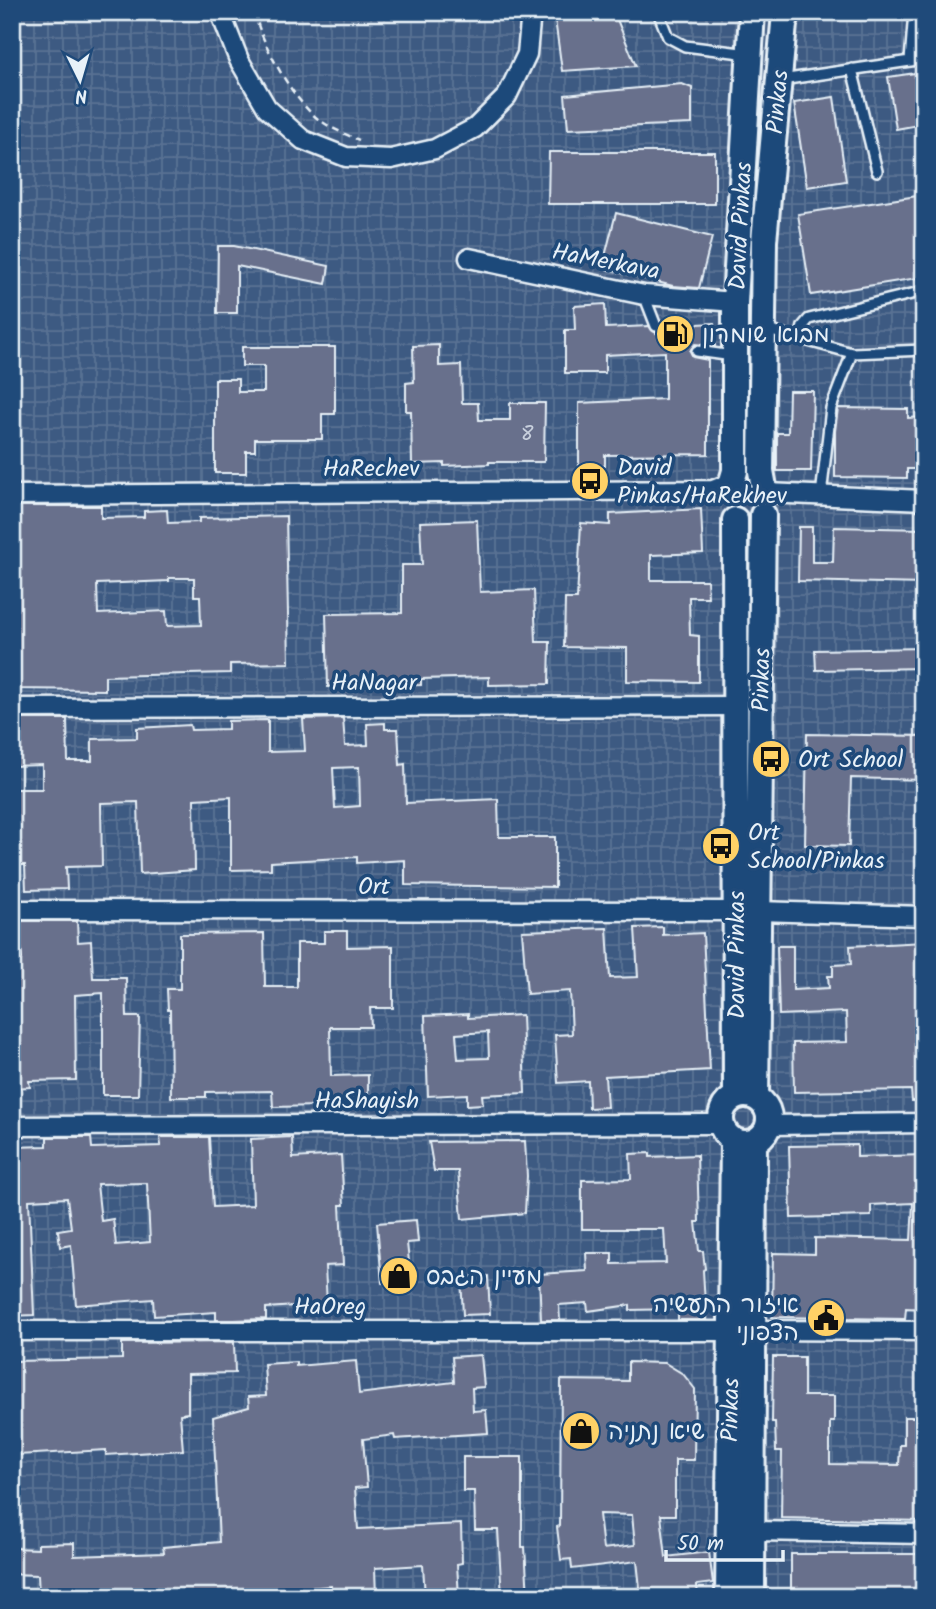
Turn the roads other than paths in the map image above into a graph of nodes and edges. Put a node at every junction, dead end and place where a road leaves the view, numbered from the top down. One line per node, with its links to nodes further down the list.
1 (220, 12): 2 (street)
2 (531, 12)
3 (658, 12): 7 (lane)
4 (752, 12): 7 (street, David Pinkas)
5 (788, 12): 11 (street, Pinkas)
6 (914, 12): 9 (lane)
7 (749, 54): 16 (street, David Pinkas)
8 (924, 59): 9 (lane)
9 (910, 61): 10 (lane)
10 (852, 69): 11 (lane); 12 (lane)
11 (779, 80): 18 (street, Pinkas)
12 (877, 171)
13 (469, 258): 15 (street, HaMerkava)
14 (924, 291): 19 (lane)
15 (644, 295): 16 (street, HaMerkava); 17 (lane)
16 (735, 302): 23 (street, David Pinkas)
17 (656, 326)
18 (763, 329): 19 (lane); 27 (street, Pinkas)
19 (800, 339): 22 (lane)
20 (924, 350): 22 (lane)
21 (697, 351): 23 (lane)
22 (852, 354): 26 (lane)
23 (735, 356): 24 (street, David Pinkas)
24 (731, 482): 25 (street, HaRechev); 27 (street); 29 (street)
25 (12, 495)
26 (821, 496): 27 (street); 28 (street)
27 (765, 498): 29 (street); 33 (street, Pinkas)
28 (924, 500)
29 (735, 520): 30 (street, David Pinkas)
30 (736, 706): 31 (street, HaNagar); 33 (street, David Pinkas)
31 (12, 708)
32 (12, 910): 33 (street, Ort)
33 (747, 911): 34 (street, Ort); 35 (street, Pinkas)
34 (924, 916)
35 (746, 1097): 38 (street); 38 (street)
36 (924, 1123): 38 (street, HaShayish)
37 (12, 1126): 38 (street, HaShayish)
38 (744, 1133): 39 (street, Pinkas)
39 (742, 1330): 40 (street, HaOreg); 41 (street, HaOreg); 42 (street, Pinkas); 44 (street, Pinkas)
40 (12, 1331)
41 (924, 1331)
42 (752, 1531): 43 (street); 45 (street, Pinkas)
43 (924, 1534)
44 (728, 1597)
45 (752, 1597)

